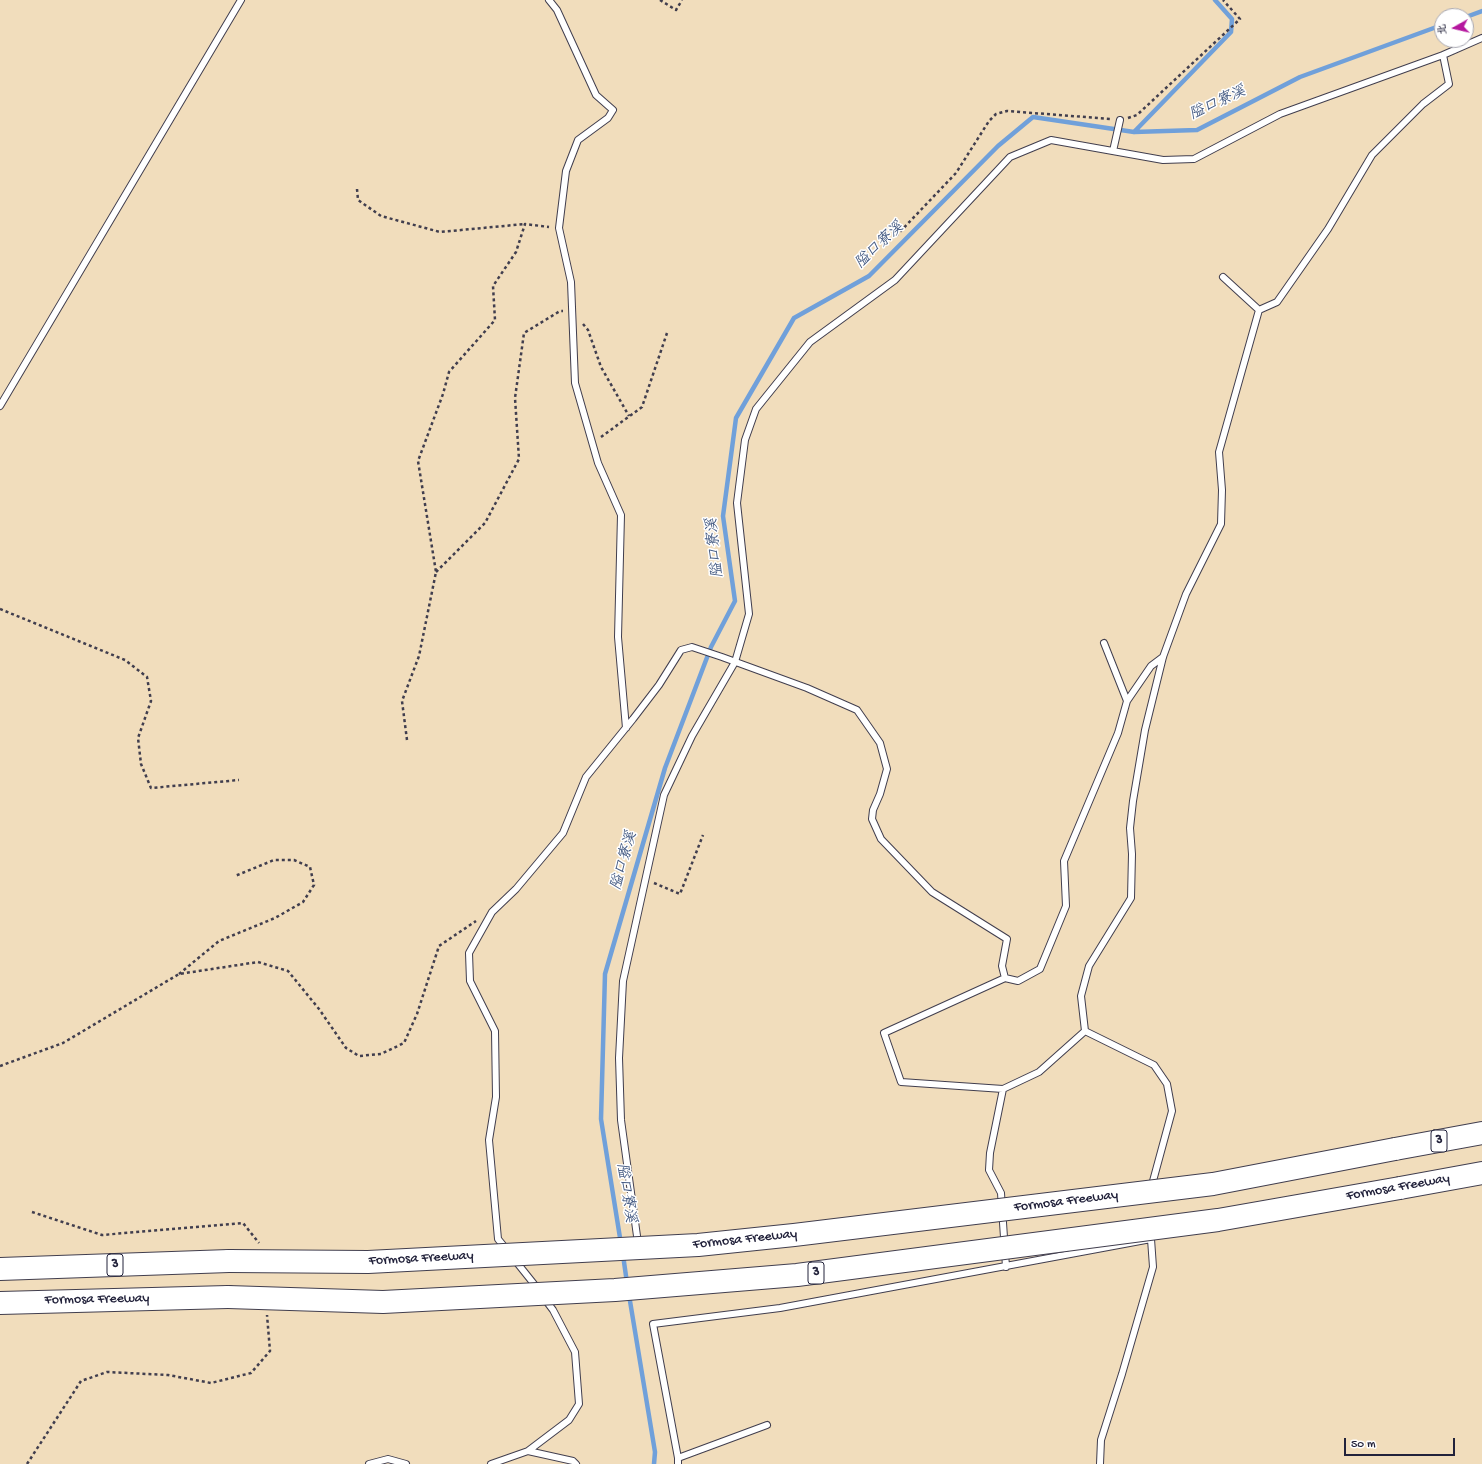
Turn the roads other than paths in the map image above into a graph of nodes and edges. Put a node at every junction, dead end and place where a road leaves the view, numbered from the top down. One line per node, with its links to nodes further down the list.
1 (241, 0): 9 (lane)
2 (549, 0): 14 (lane)
3 (1482, 38): 4 (lane)
4 (1443, 55): 6 (lane); 8 (lane)
5 (1120, 121): 6 (lane)
6 (1113, 151): 12 (lane)
7 (1223, 276): 8 (lane)
8 (1259, 310): 11 (lane)
9 (0, 406)
10 (1104, 642): 13 (lane)
11 (1163, 657): 13 (lane); 16 (lane)
12 (735, 662): 14 (lane); 15 (lane); 21 (lane)
13 (1127, 700): 15 (lane)
14 (626, 728): 26 (lane)
15 (1005, 978): 17 (lane)
16 (1085, 1031): 17 (lane); 20 (lane)
17 (1003, 1090): 22 (lane)
18 (1482, 1133): 23 (highway, Formosa Freeway / 3, bridge)
19 (1482, 1173): 24 (highway, Formosa Freeway / 3, bridge)
20 (1153, 1180)
21 (637, 1236)
22 (1006, 1267): 27 (lane); 32 (lane)
23 (0, 1268)
24 (0, 1303)
25 (767, 1425): 27 (lane)
26 (528, 1451): 30 (lane); 31 (lane)
27 (678, 1461)
28 (369, 1464): 29 (lane)
29 (406, 1464)
30 (491, 1464)
31 (576, 1464)
32 (1100, 1464)

